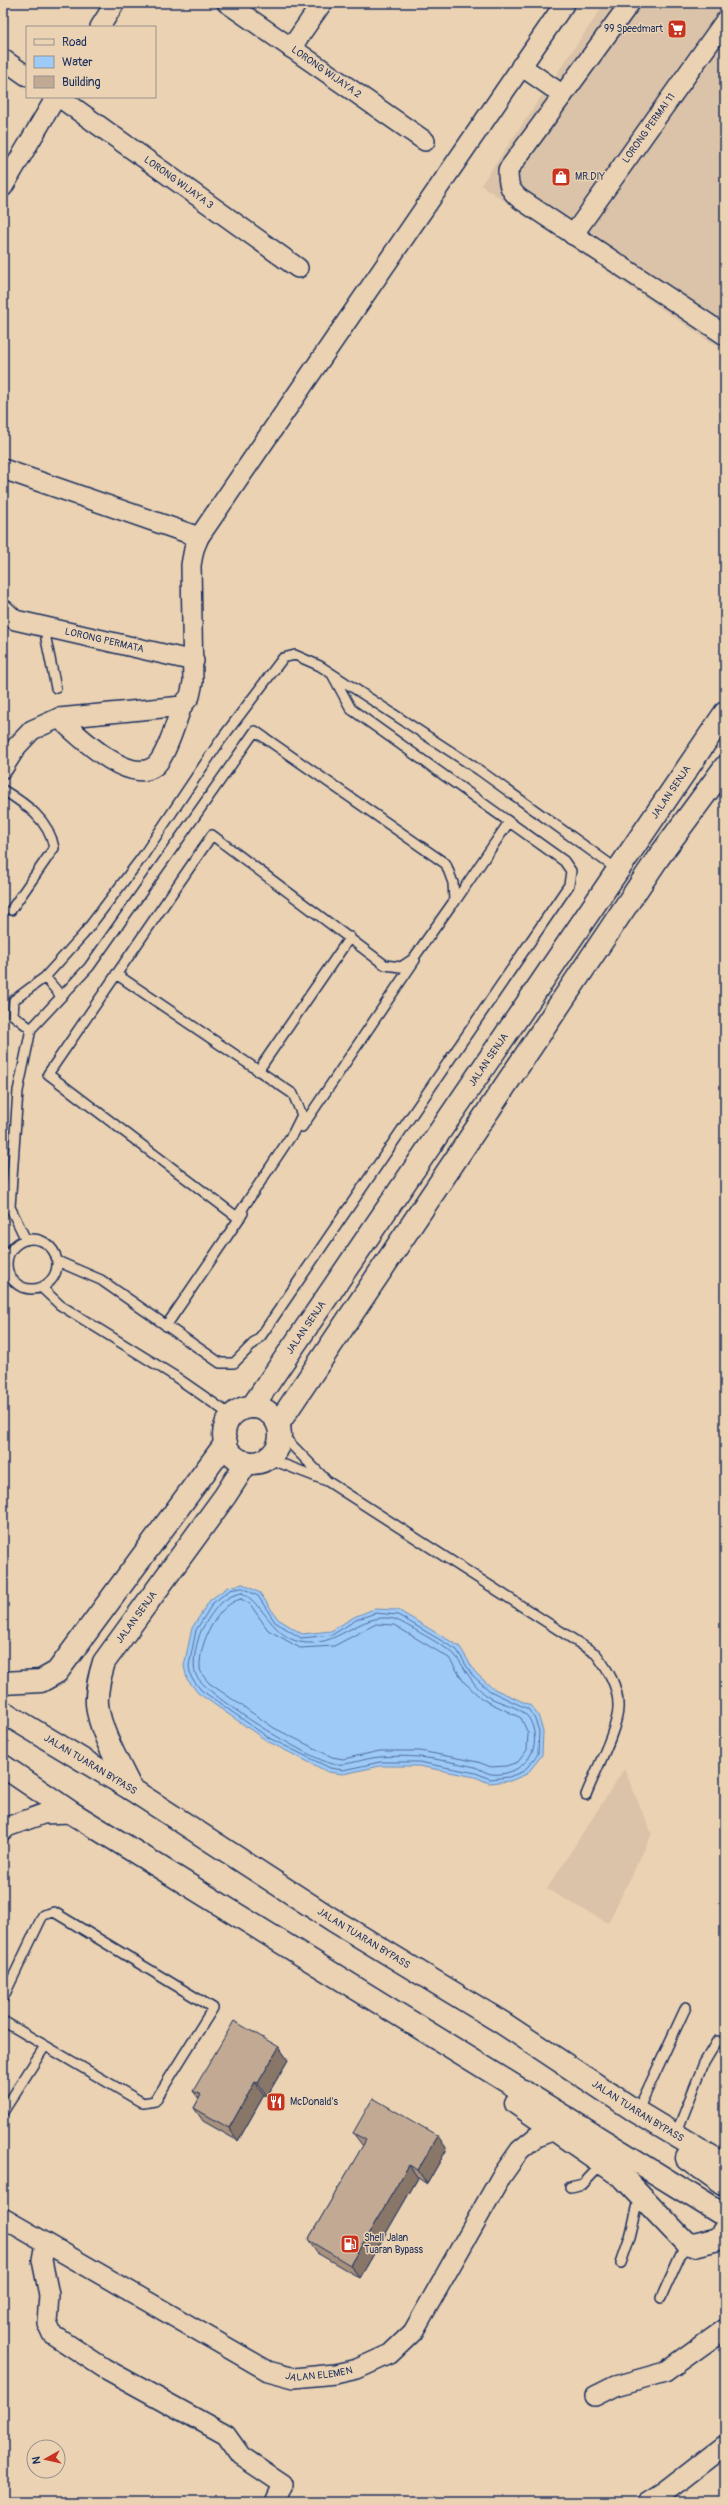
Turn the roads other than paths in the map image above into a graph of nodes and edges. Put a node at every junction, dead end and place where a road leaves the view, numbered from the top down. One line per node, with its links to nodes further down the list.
1 (115, 3): 7 (street)
2 (227, 3): 8 (street, LORONG WIJAYA 2)
3 (322, 3): 8 (street)
4 (565, 3): 10 (street)
5 (630, 3): 12 (street)
6 (725, 21): 17 (street, LORONG PERMAI 11)
7 (101, 26)
8 (292, 48): 15 (street, LORONG WIJAYA 2)
9 (3, 59): 11 (street)
10 (521, 66): 12 (street); 21 (street)
11 (26, 75)
12 (563, 95): 17 (street)
13 (56, 98): 16 (street)
14 (58, 98): 18 (street, LORONG WIJAYA 3)
15 (425, 141)
16 (3, 188)
17 (573, 235): 19 (street)
18 (298, 268)
19 (723, 329)
20 (3, 469): 21 (street)
21 (199, 537): 24 (street)
22 (7, 620): 23 (street, LORONG PERMATA)
23 (48, 626): 24 (street, LORONG PERMATA); 26 (lane)
24 (194, 661): 27 (street)
25 (332, 674): 33 (lane); 34 (lane); 38 (lane)
26 (56, 688)
27 (182, 706): 29 (street); 29 (street)
28 (725, 713): 34 (main road, JALAN SENJA)
29 (58, 718): 31 (street)
30 (725, 767): 48 (main road, JALAN SENJA)
31 (3, 768)
32 (3, 790): 35 (lane)
33 (509, 822): 45 (lane); 45 (lane)
34 (618, 870): 46 (main road, JALAN SENJA)
35 (11, 910)
36 (350, 937): 37 (lane); 39 (lane); 41 (lane)
37 (116, 974): 41 (lane); 41 (lane)
38 (45, 977): 39 (lane); 40 (lane)
39 (61, 996): 40 (lane)
40 (31, 1029): 42 (lane)
41 (258, 1071)
42 (26, 1240): 43 (lane); 44 (lane)
43 (57, 1261): 44 (lane); 45 (lane)
44 (42, 1288): 47 (lane)
45 (166, 1326)
46 (252, 1407): 47 (main road); 48 (main road)
47 (232, 1416): 49 (main road)
48 (279, 1429): 50 (main road, JALAN SENJA); 51 (lane)
49 (226, 1444): 50 (main road); 52 (main road)
50 (257, 1460): 51 (lane); 55 (main road, JALAN SENJA)
51 (327, 1481): 56 (lane)
52 (3, 1683)
53 (3, 1712): 55 (main road, JALAN TUARAN BYPASS)
54 (3, 1766): 57 (main road)
55 (131, 1790): 59 (main road, JALAN TUARAN BYPASS)
56 (586, 1795)
57 (72, 1813): 58 (street); 63 (main road)
58 (3, 1831)
59 (333, 1920): 67 (main road, JALAN TUARAN BYPASS); 72 (main road)
60 (3, 1998): 65 (lane)
61 (686, 2007): 67 (lane)
62 (3, 2021): 65 (lane)
63 (413, 2024): 68 (main road); 75 (main road)
64 (717, 2041): 69 (lane)
65 (45, 2046): 66 (lane)
66 (3, 2112)
67 (637, 2112): 69 (main road, JALAN TUARAN BYPASS)
68 (555, 2130): 70 (main road); 78 (street, JALAN ELEMEN)
69 (676, 2134): 71 (main road, JALAN TUARAN BYPASS)
70 (604, 2162): 73 (lane); 74 (main road)
71 (725, 2165)
72 (725, 2185)
73 (570, 2187)
74 (641, 2194): 79 (main road); 80 (lane)
75 (725, 2216)
76 (3, 2218): 78 (street, JALAN ELEMEN)
77 (725, 2229): 79 (main road)
78 (45, 2243): 85 (street)
79 (686, 2243): 81 (lane)
80 (621, 2263)
81 (662, 2298)
82 (725, 2329): 83 (street)
83 (595, 2396)
84 (725, 2445): 86 (street)
85 (274, 2502)
86 (648, 2502)

